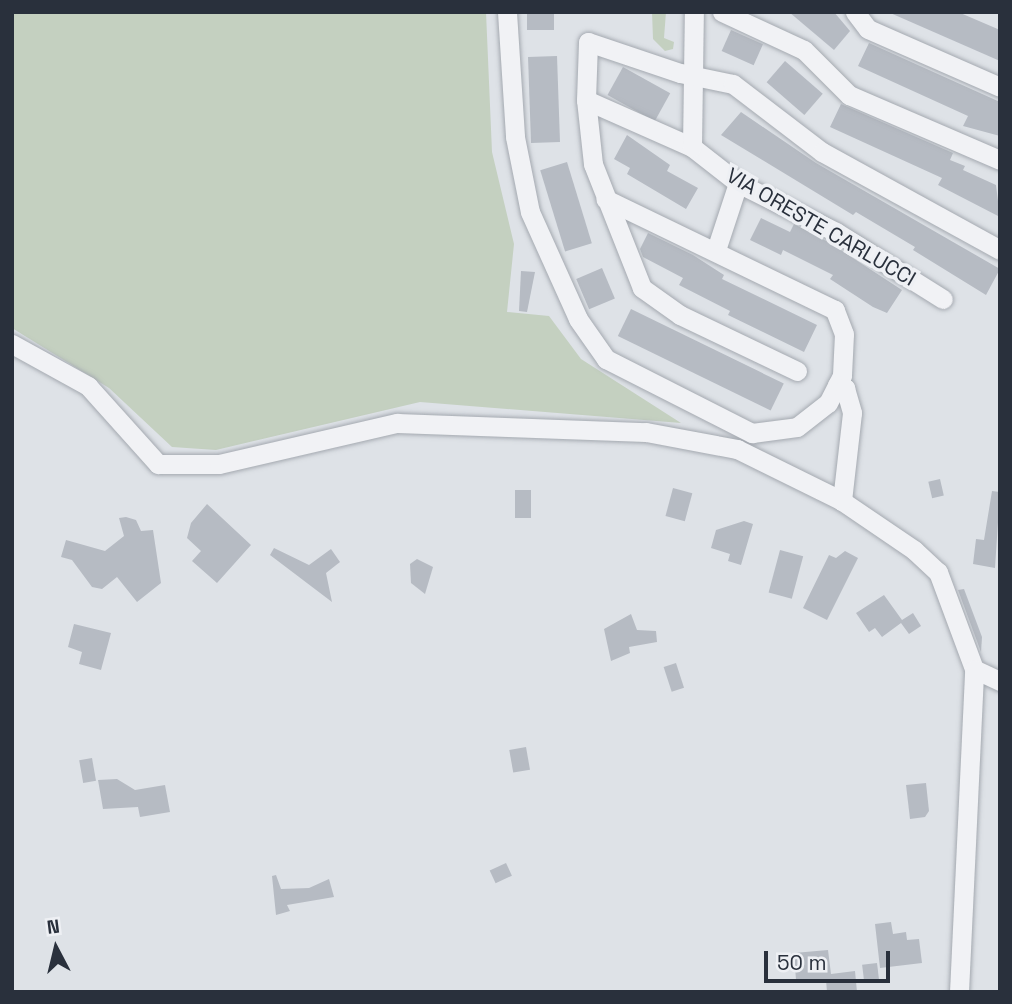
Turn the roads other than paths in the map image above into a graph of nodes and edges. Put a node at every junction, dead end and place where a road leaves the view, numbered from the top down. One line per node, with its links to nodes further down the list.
1 (506, 12): 17 (street)
2 (694, 12): 5 (street)
3 (722, 12): 9 (street)
4 (855, 12): 6 (street)
5 (691, 75): 7 (street); 8 (street); 13 (street)
6 (1000, 87)
7 (586, 100): 8 (street, VIA ORESTE CARLUCCI); 11 (street)
8 (692, 147): 10 (street, VIA ORESTE CARLUCCI)
9 (1000, 160)
10 (738, 183): 12 (street); 14 (street, VIA ORESTE CARLUCCI)
11 (605, 199): 12 (street); 16 (street)
12 (716, 250): 17 (street)
13 (1000, 250)
14 (943, 299)
15 (12, 344): 18 (street)
16 (797, 371)
17 (836, 385): 18 (street)
18 (842, 501): 19 (street)
19 (974, 669): 20 (street); 21 (street)
20 (1000, 681)
21 (959, 992)

